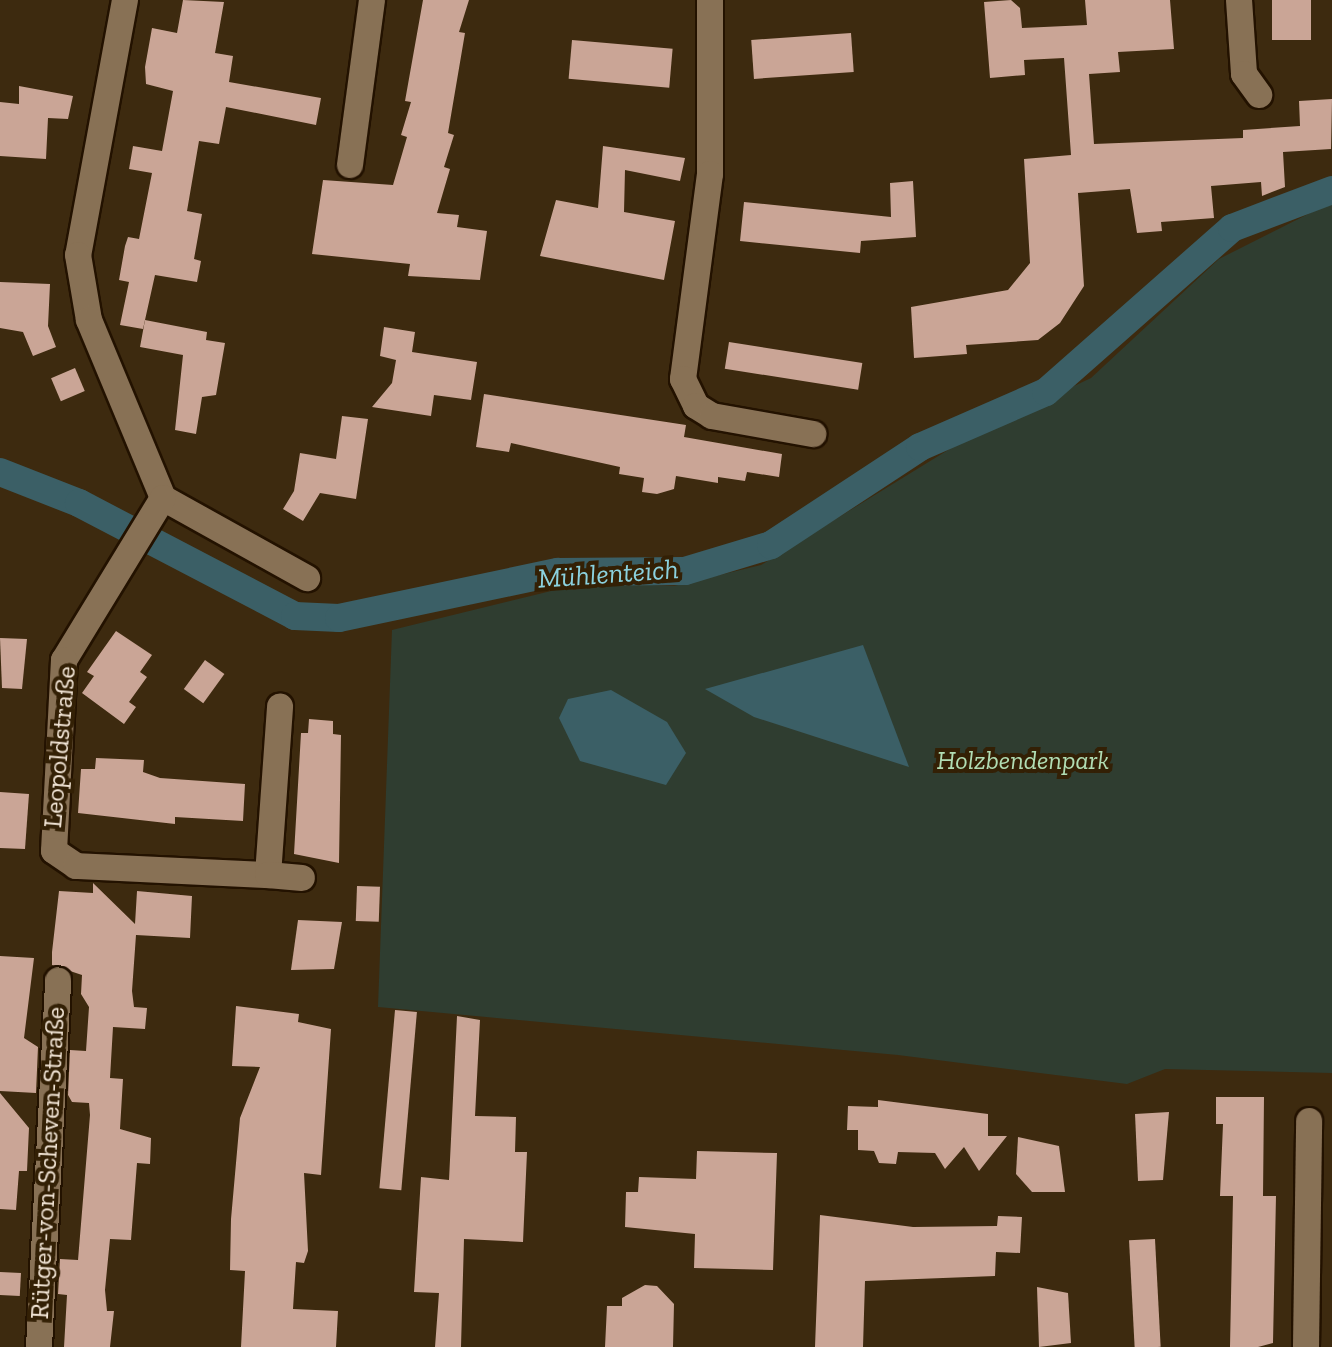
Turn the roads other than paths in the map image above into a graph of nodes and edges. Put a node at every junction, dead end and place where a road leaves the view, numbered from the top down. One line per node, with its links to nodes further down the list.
1 (125, 0): 8 (street)
2 (372, 0): 6 (street)
3 (710, 0): 7 (street)
4 (1239, 0): 5 (street)
5 (1259, 95)
6 (350, 165)
7 (813, 434)
8 (158, 504): 9 (street); 11 (street, Leopoldstraße)
9 (307, 578)
10 (280, 706): 11 (street)
11 (268, 875): 12 (street, Leopoldstraße)
12 (302, 878)
13 (58, 980): 15 (street, Rütger-von-Scheven-Straße)
14 (1309, 1121): 16 (street)
15 (39, 1347)
16 (1306, 1347)

